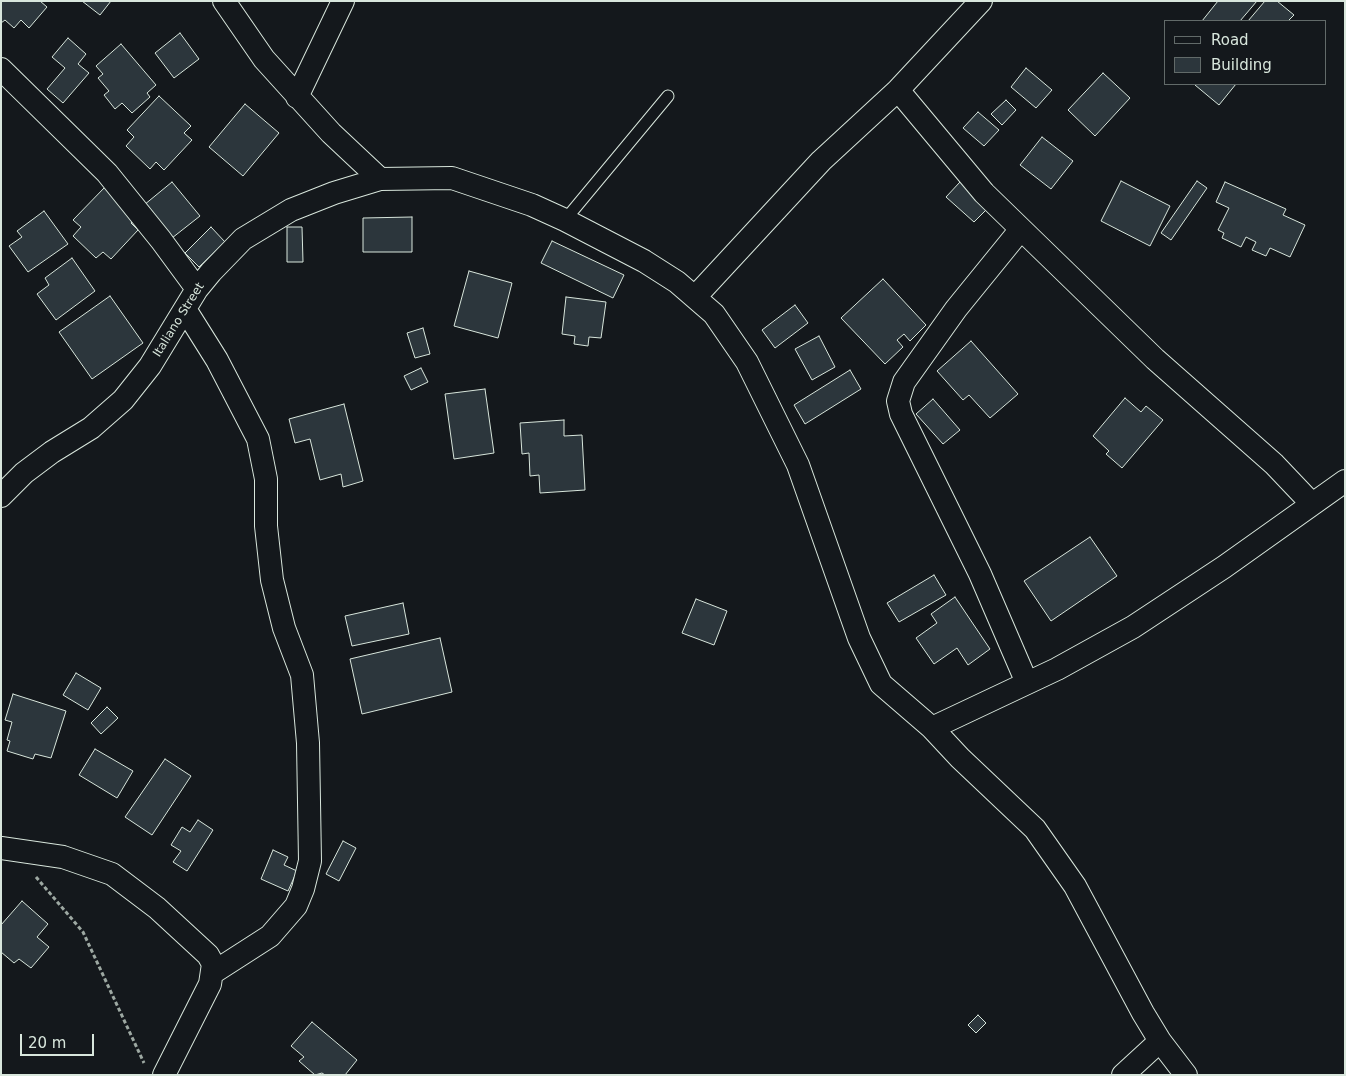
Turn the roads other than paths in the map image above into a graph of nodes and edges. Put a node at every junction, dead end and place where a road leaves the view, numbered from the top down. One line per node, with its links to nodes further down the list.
1 (224, 1): 7 (street)
2 (343, 1): 7 (street)
3 (981, 1): 5 (street)
4 (1, 69): 11 (street)
5 (898, 90): 10 (street); 12 (street)
6 (668, 96): 9 (lane)
7 (297, 97): 8 (street)
8 (380, 180): 9 (street, Italiano Street); 11 (street, Italiano Street)
9 (566, 220): 12 (street, Italiano Street)
10 (1021, 229): 16 (street); 17 (street)
11 (197, 289): 13 (street, Italiano Street)
12 (696, 296): 18 (street, Italiano Street)
13 (185, 309): 15 (street, Italiano Street); 20 (street)
14 (1345, 480): 16 (street)
15 (1, 496)
16 (1312, 504): 17 (street)
17 (1028, 683): 18 (street)
18 (932, 728): 21 (street, Italiano Street)
19 (6, 848): 20 (street)
20 (214, 972): 22 (street)
21 (1160, 1041): 23 (street); 24 (street, Italiano Street)
22 (155, 1071)
23 (1123, 1075)
24 (1186, 1075)

